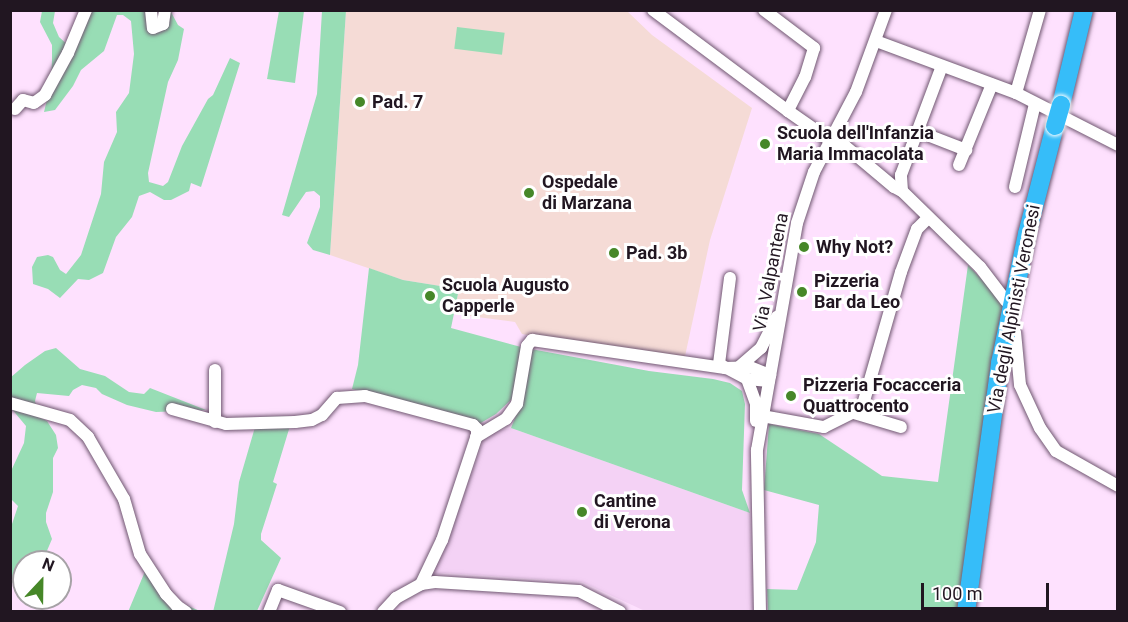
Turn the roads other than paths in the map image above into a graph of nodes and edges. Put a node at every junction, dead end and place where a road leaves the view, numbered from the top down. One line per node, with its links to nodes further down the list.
1 (86, 10): 14 (street)
2 (151, 10): 3 (street)
3 (165, 10)
4 (652, 10): 15 (street)
5 (764, 10): 15 (street)
6 (886, 10): 9 (street, Via Valpantena)
7 (1040, 10): 12 (street)
8 (1084, 10): 51 (highway, Via degli Alpinisti Veronesi, bridge)
9 (876, 41): 10 (street); 17 (street, Via Valpantena)
10 (942, 66): 11 (street); 16 (street)
11 (992, 84): 12 (street); 19 (street)
12 (1016, 93): 13 (street)
13 (1035, 104): 18 (street); 21 (street)
14 (15, 110)
15 (788, 111): 17 (street)
16 (916, 131): 19 (street); 22 (street)
17 (831, 141): 22 (street); 26 (street, Via Valpantena)
18 (1118, 145)
19 (966, 150): 20 (street)
20 (959, 165)
21 (1015, 187)
22 (902, 191): 23 (street)
23 (928, 218): 25 (street); 35 (street)
24 (730, 278): 29 (street)
25 (1006, 301)
26 (782, 310): 28 (street); 31 (street, Via Valpantena)
27 (1015, 332): 41 (street)
28 (739, 367): 29 (street); 31 (street)
29 (726, 368): 32 (street); 39 (street)
30 (215, 370): 37 (street)
31 (769, 378): 32 (street); 36 (street, Via Valpantena)
32 (747, 379): 40 (street)
33 (10, 403): 45 (street)
34 (172, 409): 37 (street)
35 (854, 413): 36 (street); 38 (street)
36 (762, 416): 40 (street, Via Valpantena)
37 (215, 422): 39 (street)
38 (902, 427)
39 (476, 437): 42 (street)
40 (757, 450): 50 (street, Via Valpantena)
41 (1118, 486)
42 (436, 552): 43 (street); 44 (street)
43 (435, 582): 44 (street); 49 (street)
44 (421, 584): 48 (street)
45 (179, 610)
46 (269, 612): 47 (street)
47 (340, 612)
48 (383, 612)
49 (620, 612)
50 (760, 612)
51 (966, 612)

